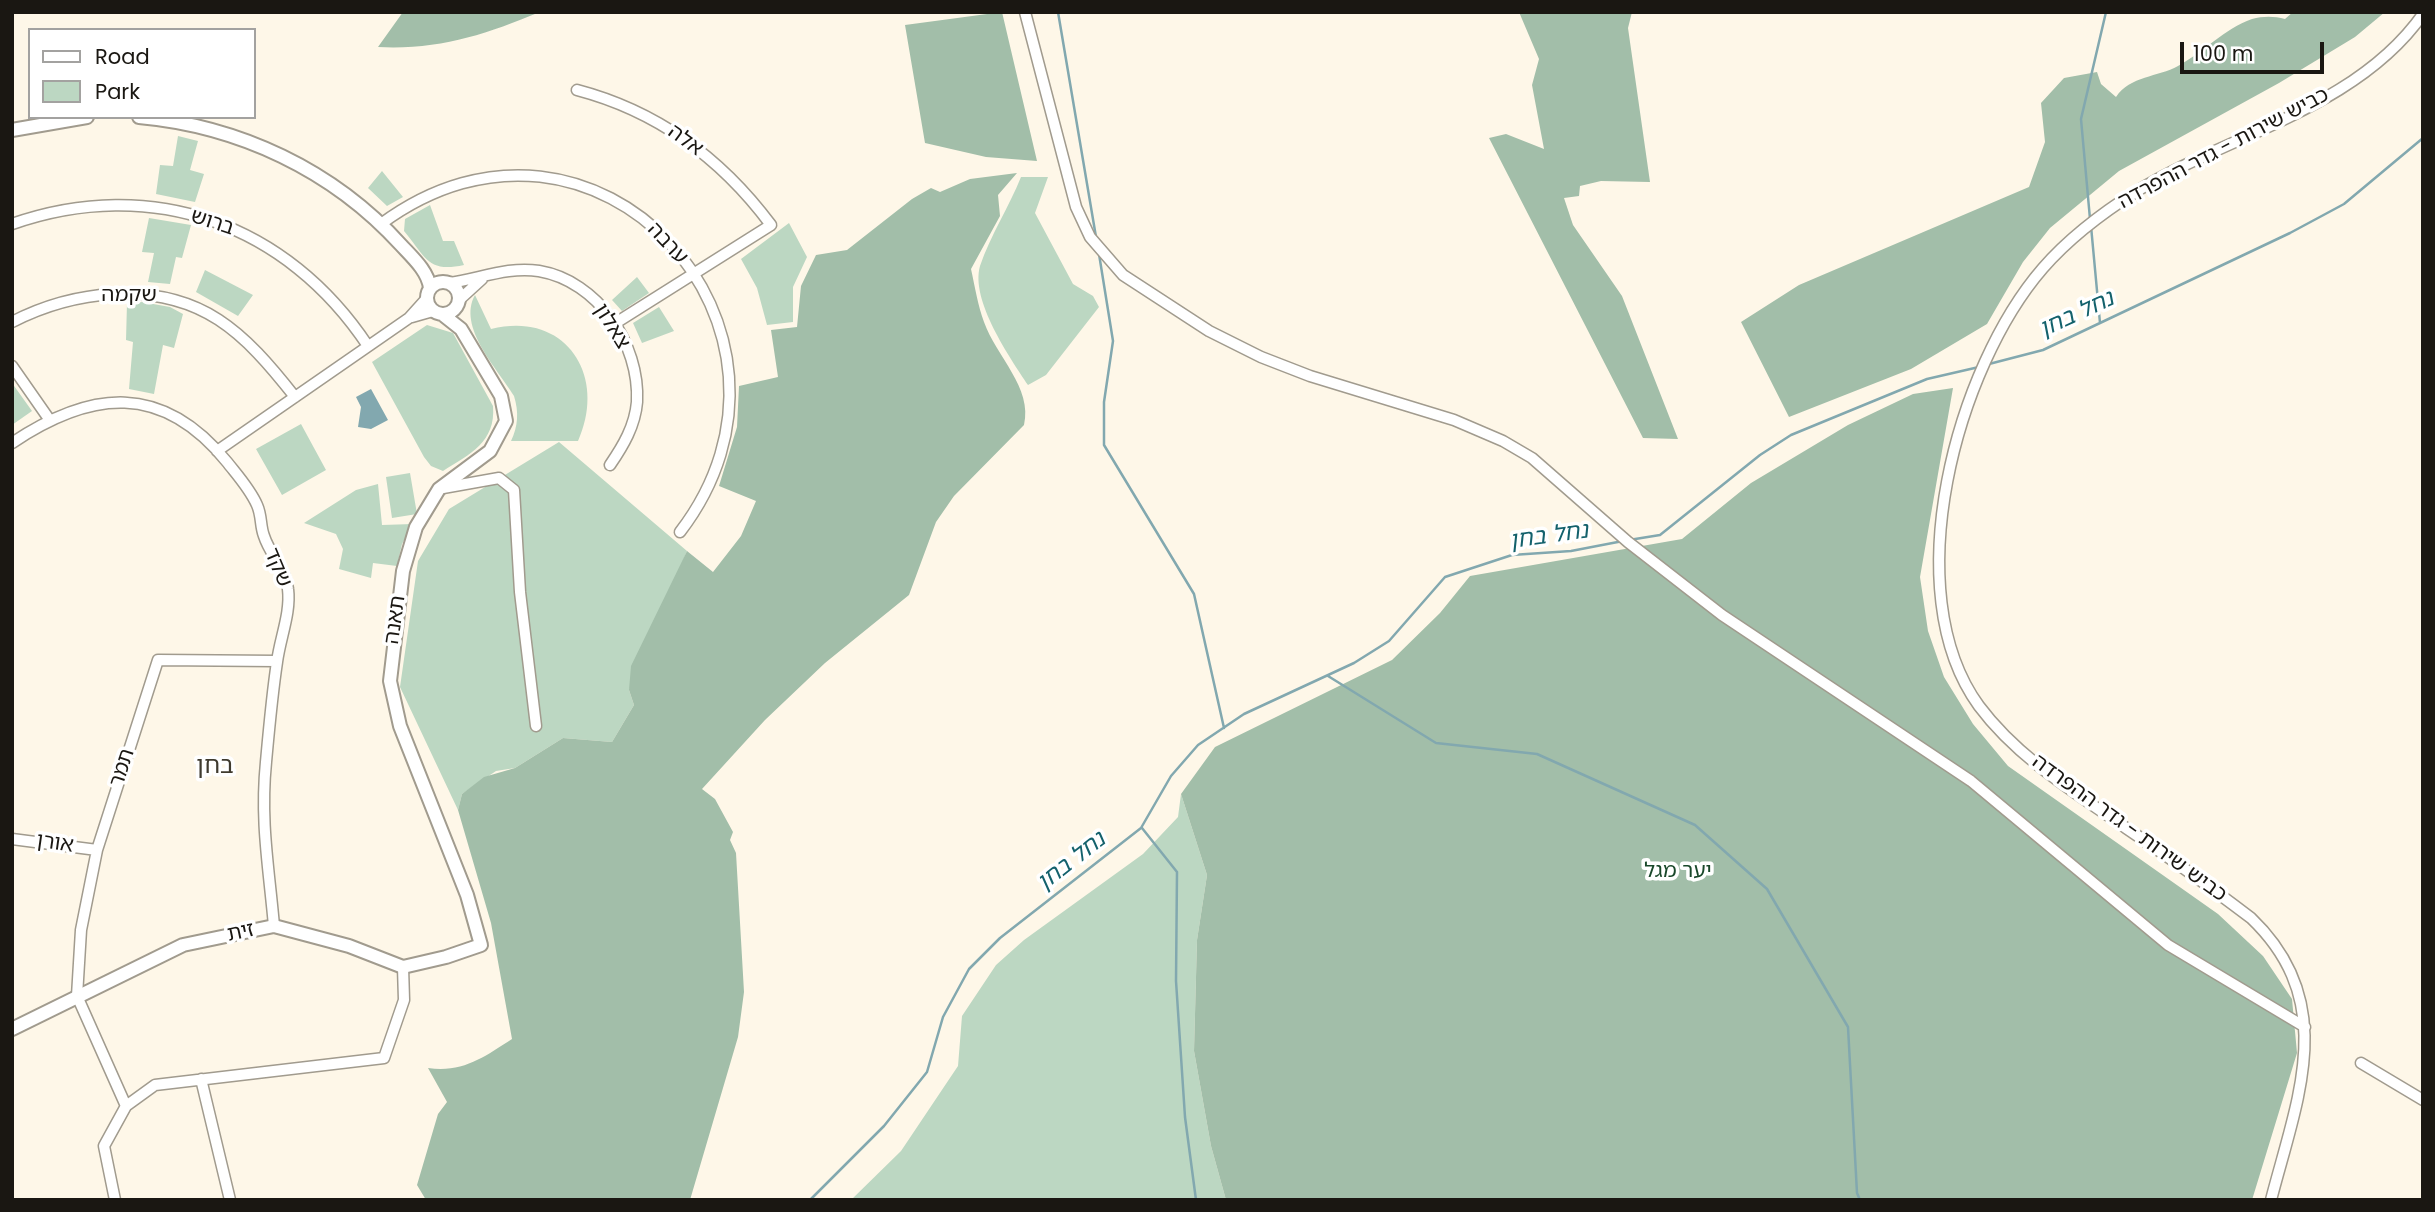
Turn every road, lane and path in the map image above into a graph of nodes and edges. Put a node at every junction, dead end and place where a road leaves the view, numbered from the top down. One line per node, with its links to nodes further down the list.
1 (1025, 12): 34 (street)
2 (2423, 14): 34 (street, כביש שירות - גדר ההפרדה)
3 (577, 90): 9 (street, אלה)
4 (75, 119): 6 (street)
5 (152, 119): 8 (street)
6 (12, 130)
7 (12, 224): 18 (street, ברוש)
8 (382, 224): 9 (street, ערבה); 11 (street)
9 (694, 273): 16 (street); 26 (street, ערבה)
10 (485, 276): 11 (street, צאלון); 12 (street); 16 (street, צאלון)
11 (437, 288): 12 (street); 13 (street); 14 (street)
12 (458, 302): 13 (street); 17 (street, תאנה)
13 (438, 312): 14 (street); 17 (street, תאנה)
14 (409, 318): 18 (street)
15 (12, 323): 20 (street, שקמה)
16 (614, 324): 24 (street, צאלון)
17 (461, 328): 25 (street, תאנה)
18 (368, 346): 20 (street)
19 (12, 366): 21 (street)
20 (295, 397): 23 (street)
21 (49, 419): 22 (street, שקד); 23 (street, שקד)
22 (12, 443)
23 (217, 451): 27 (street, שקד)
24 (610, 465)
25 (439, 489): 28 (street); 32 (street, תאנה)
26 (680, 533)
27 (277, 662): 30 (street, תמר); 31 (street, שקד)
28 (536, 726)
29 (12, 839): 30 (street, אורן)
30 (97, 850): 33 (street, תמר)
31 (274, 926): 32 (street, זית); 33 (street, זית)
32 (403, 967): 37 (street)
33 (77, 996): 35 (street, זית); 39 (street)
34 (2305, 1027): 42 (street, כביש שירות - גדר ההפרדה)
35 (12, 1029)
36 (2361, 1063): 38 (street)
37 (201, 1079): 39 (street); 41 (street)
38 (2423, 1100)
39 (126, 1106): 40 (street)
40 (115, 1200)
41 (230, 1200)
42 (2271, 1200)

